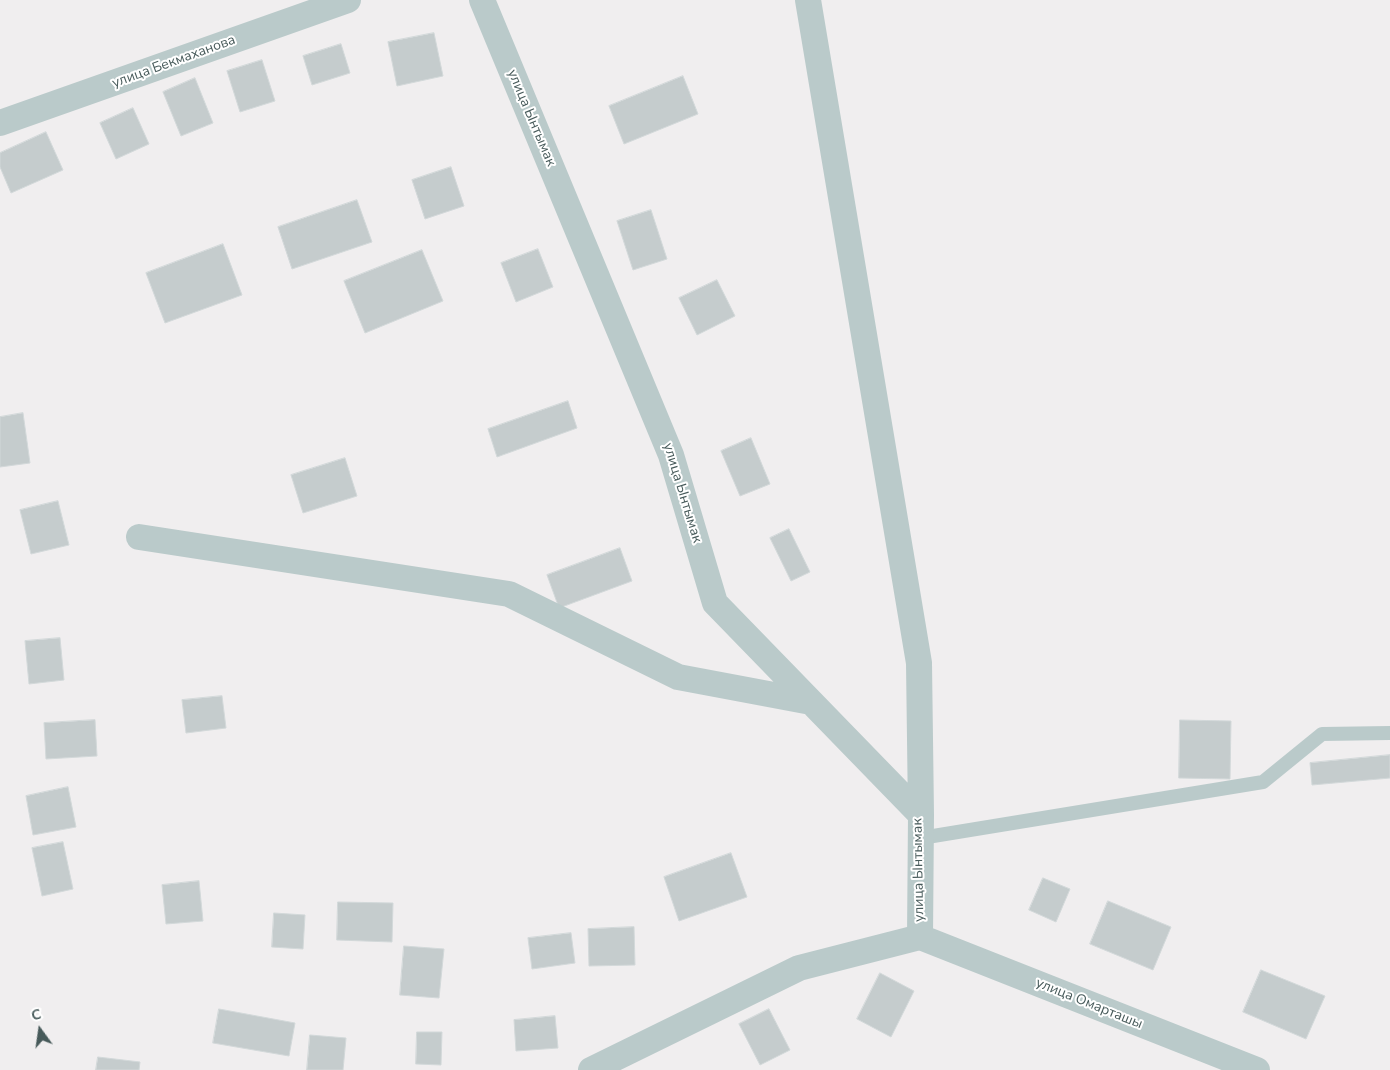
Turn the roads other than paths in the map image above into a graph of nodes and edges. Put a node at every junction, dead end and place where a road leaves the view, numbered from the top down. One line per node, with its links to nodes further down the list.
1 (348, 0): 4 (street, улица Бекмаханова)
2 (482, 0): 6 (street, улица Ынтымак)
3 (808, 0): 8 (street)
4 (0, 123)
5 (139, 537): 6 (street)
6 (811, 702): 8 (street, улица Ынтымак)
7 (1390, 733): 8 (lane)
8 (921, 826): 9 (street, улица Ынтымак)
9 (920, 937): 10 (street); 11 (street, улица Омарташы)
10 (591, 1070)
11 (1257, 1070)

